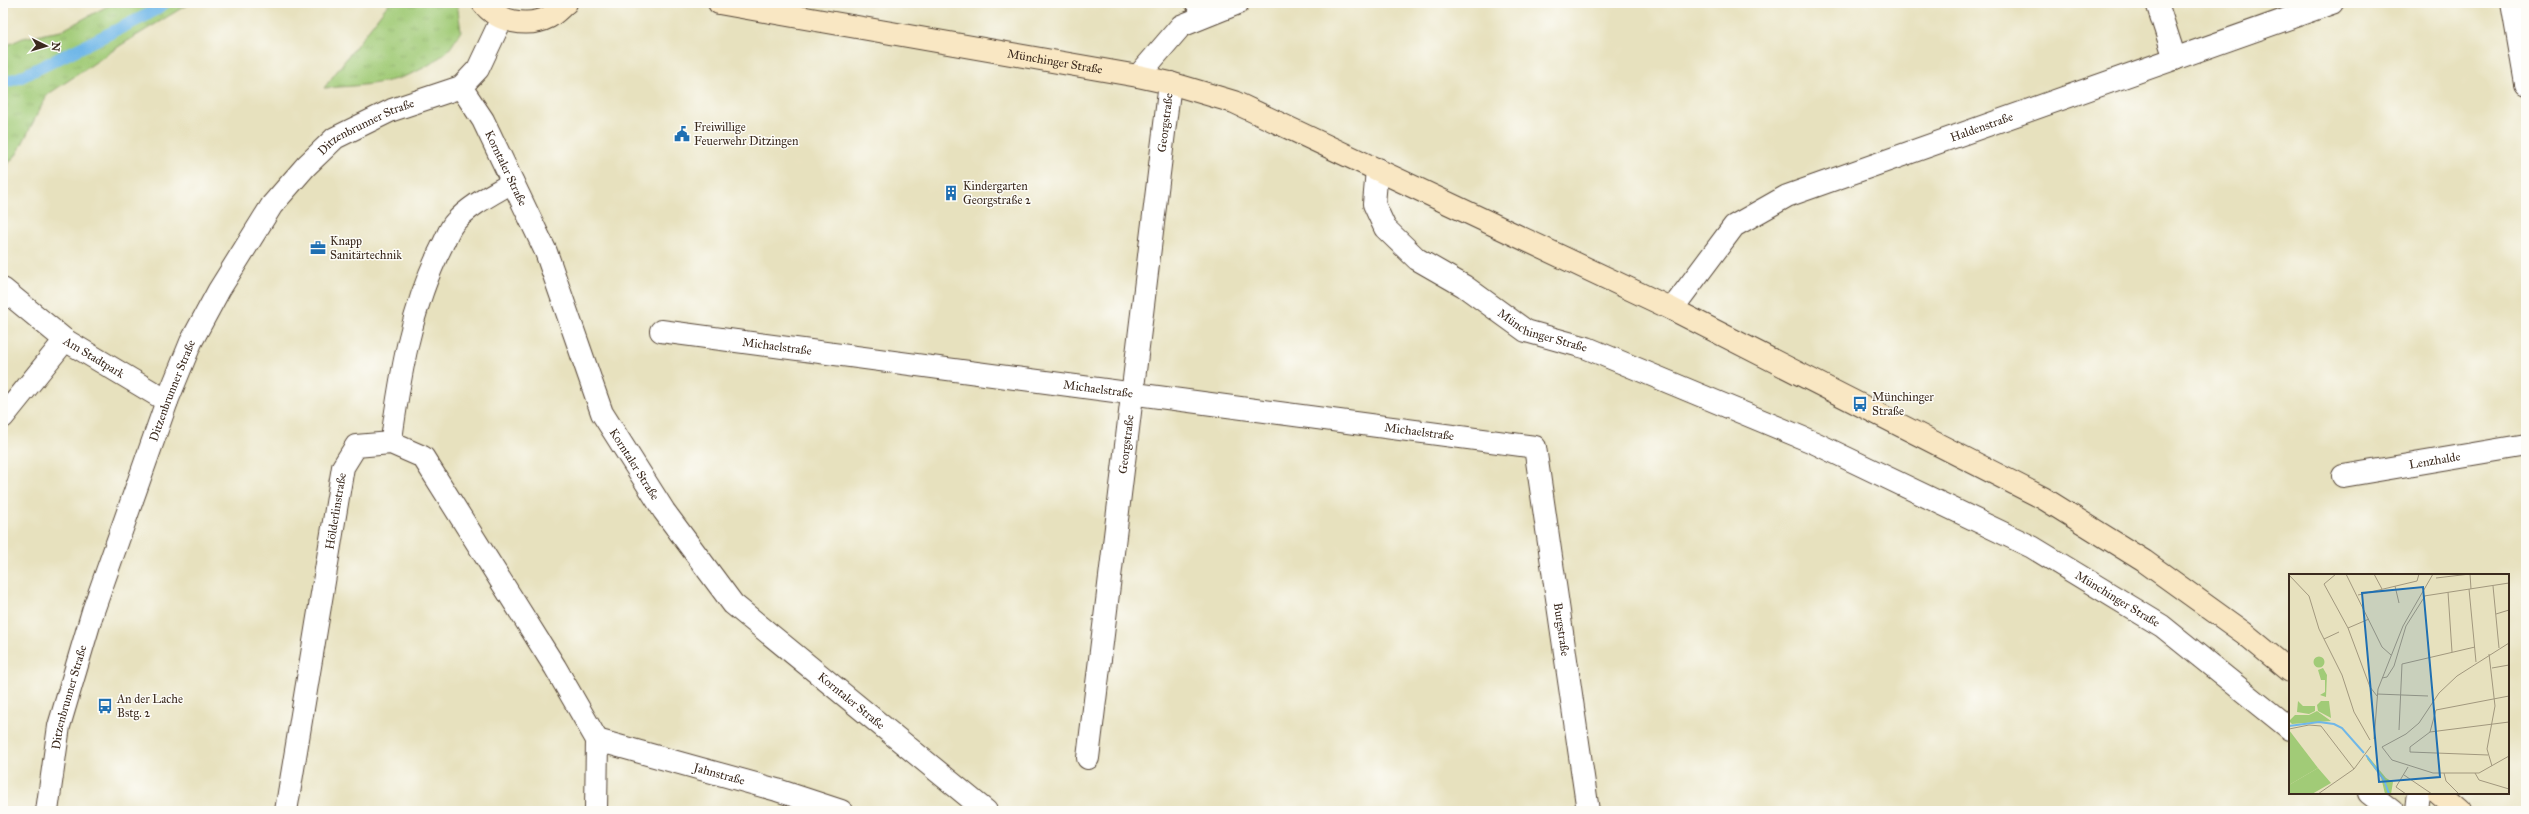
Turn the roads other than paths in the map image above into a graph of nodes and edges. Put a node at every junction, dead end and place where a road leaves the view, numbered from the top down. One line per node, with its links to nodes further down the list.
1 (483, 3): 9 (main road)
2 (566, 3): 9 (main road)
3 (719, 3): 11 (main road, Münchinger Straße)
4 (1238, 3): 8 (street)
5 (2157, 3): 10 (street)
6 (2332, 3): 10 (street, Haldenstraße)
7 (2512, 3): 13 (street)
8 (1204, 8): 11 (street)
9 (502, 18): 14 (street)
10 (2175, 59): 18 (street, Haldenstraße)
11 (1138, 76): 12 (main road, Münchinger Straße)
12 (1170, 83): 15 (main road, Münchinger Straße); 21 (street, Georgstraße)
13 (2526, 84)
14 (461, 87): 16 (street, Korntaler Straße); 22 (street, Ditzenbrunner Straße)
15 (1377, 169): 18 (main road, Münchinger Straße); 29 (street, Münchinger Straße)
16 (513, 182): 24 (lane); 39 (street, Korntaler Straße)
17 (3, 289): 20 (street)
18 (1672, 309): 28 (main road, Münchinger Straße)
19 (661, 332): 21 (street, Michaelstraße)
20 (65, 340): 22 (street, Am Stadtpark); 23 (street, Am Stadtpark)
21 (1132, 396): 26 (street, Michaelstraße); 31 (street, Georgstraße)
22 (167, 401): 35 (street, Ditzenbrunner Straße)
23 (3, 417)
24 (391, 443): 30 (street, Hölderlinstraße); 36 (street, Hölderlinstraße)
25 (2526, 445): 27 (street, Lenzhalde)
26 (1535, 447): 40 (street, Burgstraße)
27 (2343, 476)
28 (2289, 670)
29 (2289, 728)
30 (597, 740): 37 (street); 38 (street, Jahnstraße)
31 (1088, 758)
32 (2370, 794): 41 (street)
33 (2419, 794): 42 (street)
34 (2440, 794): 43 (main road)
35 (47, 811)
36 (286, 811)
37 (596, 811)
38 (842, 811)
39 (986, 811)
40 (1588, 811)
41 (2392, 811)
42 (2417, 811)
43 (2460, 811)

